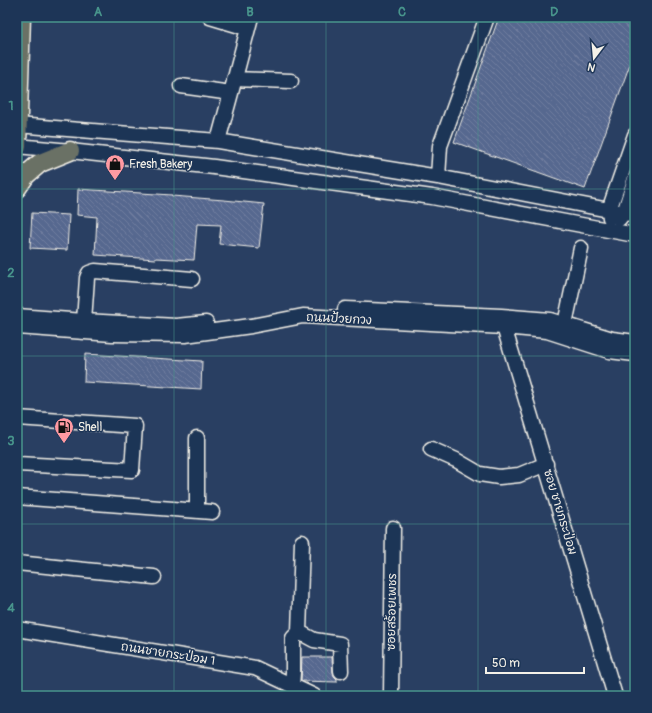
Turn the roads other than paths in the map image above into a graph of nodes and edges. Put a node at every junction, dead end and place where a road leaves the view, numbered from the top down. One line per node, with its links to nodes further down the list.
1 (21, 17): 9 (main road)
2 (210, 17): 4 (street)
3 (487, 17): 14 (street)
4 (249, 22): 5 (street)
5 (234, 79): 6 (street); 8 (street)
6 (290, 81)
7 (181, 86): 8 (street)
8 (231, 94): 11 (street)
9 (17, 125): 11 (street); 12 (main road)
10 (635, 135): 17 (street)
11 (218, 141): 14 (street)
12 (17, 146): 13 (street)
13 (70, 151): 16 (main road); 19 (street)
14 (438, 177): 17 (street)
15 (635, 179): 18 (street)
16 (17, 188)
17 (609, 210): 18 (street); 19 (street)
18 (630, 214): 19 (street)
19 (611, 230): 20 (street)
20 (635, 235)
21 (581, 248): 25 (street)
22 (192, 279): 24 (street)
23 (17, 316): 24 (street, ถนนป้วยกวง)
24 (84, 322): 25 (street, ถนนป้วยกวง)
25 (565, 324): 28 (street, ถนนป้วยกวง)
26 (17, 327): 27 (street, ถนนป้วยกวง)
27 (504, 327): 29 (street, ถนนป้วยกวง); 34 (street, ซอย ชายกระป่อม)
28 (635, 342)
29 (635, 354)
30 (17, 418): 33 (street)
31 (197, 438): 36 (street)
32 (431, 449): 34 (street)
33 (17, 464)
34 (546, 464): 48 (street, ซอย ชายกระป่อม)
35 (17, 497): 36 (street)
36 (197, 511): 37 (street)
37 (212, 512)
38 (393, 528): 47 (street, ซอยสร้อยเพชร)
39 (302, 542): 43 (street)
40 (17, 563): 41 (street)
41 (154, 577)
42 (17, 629): 45 (street, ถนนชายกระป่อม 1)
43 (299, 632): 44 (street); 45 (street)
44 (341, 671)
45 (292, 686): 46 (street, ถนนชายกระป่อม 1)
46 (314, 696)
47 (391, 696)
48 (615, 696)

